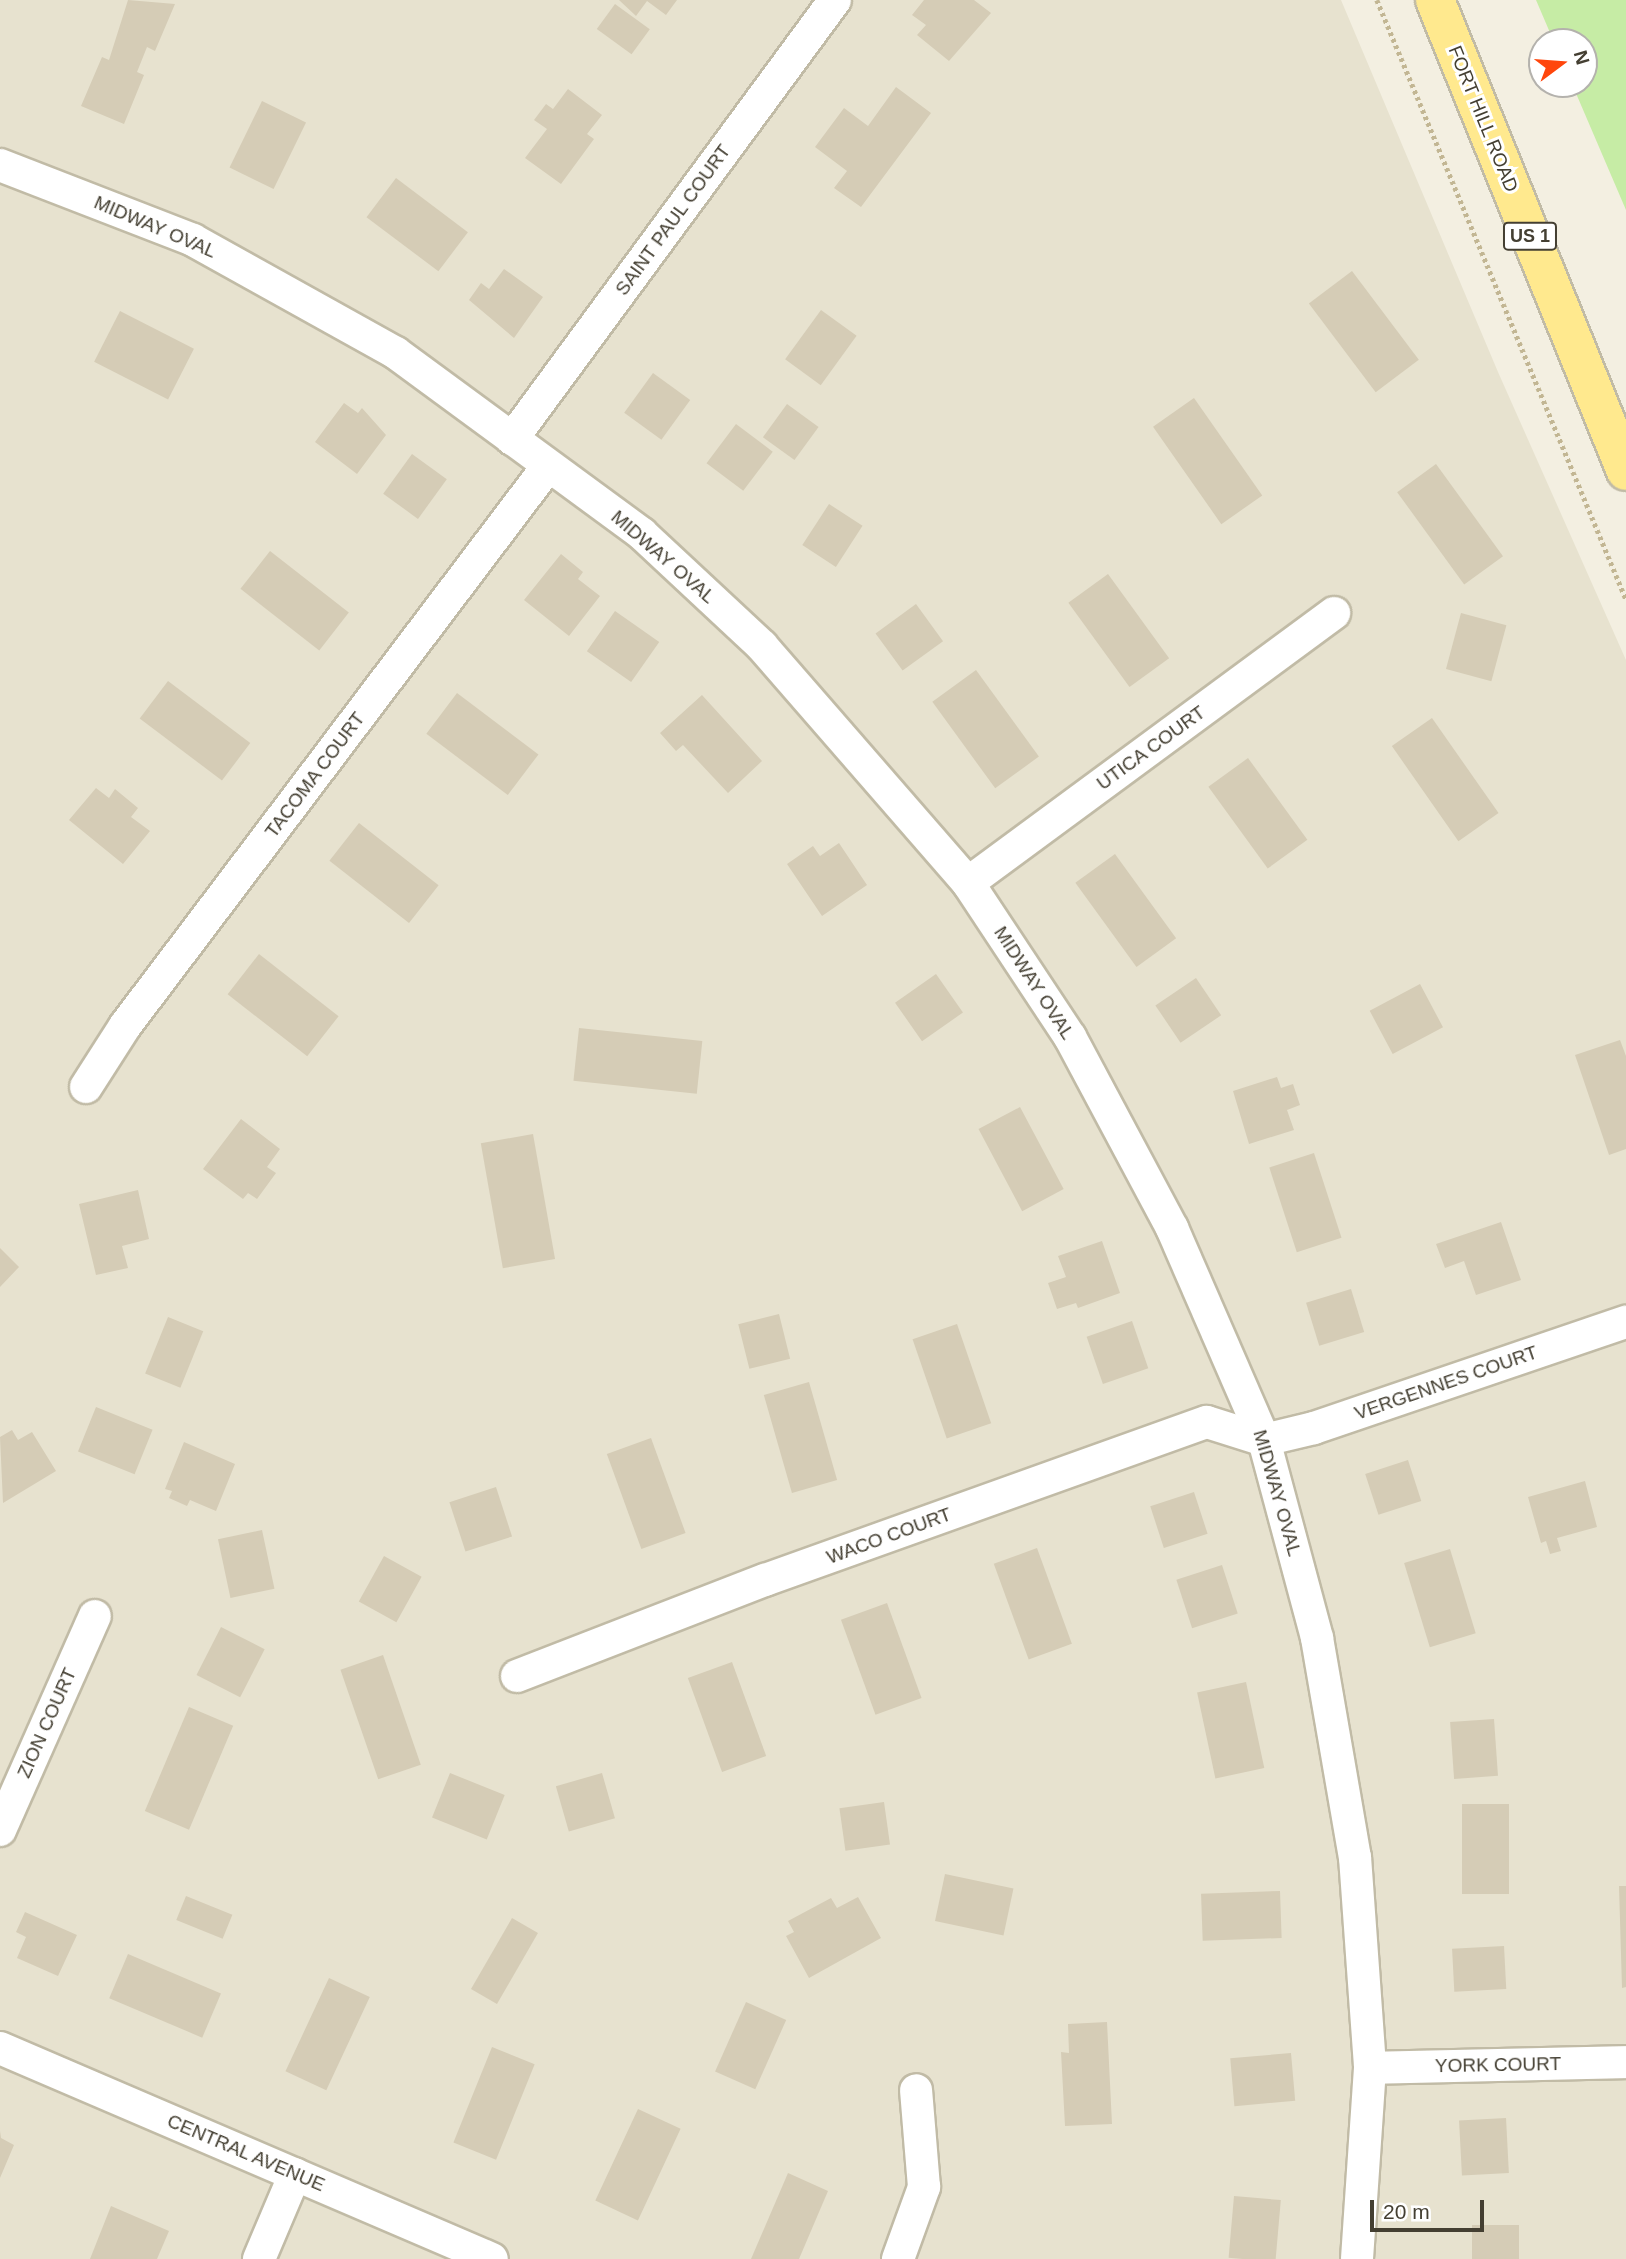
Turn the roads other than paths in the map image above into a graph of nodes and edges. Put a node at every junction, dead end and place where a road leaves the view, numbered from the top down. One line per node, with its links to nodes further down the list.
1 (835, 0): 4 (street, SAINT PAUL COURT)
2 (1435, 0): 6 (main road, FORT HILL ROAD / US 1)
3 (0, 165): 4 (street, MIDWAY OVAL)
4 (512, 439): 5 (street, MIDWAY OVAL)
5 (548, 466): 8 (street, MIDWAY OVAL); 9 (street, TACOMA COURT)
6 (1626, 471)
7 (1334, 614): 8 (street, UTICA COURT)
8 (968, 883): 11 (street, MIDWAY OVAL)
9 (86, 1087)
10 (1626, 1322): 11 (street, VERGENNES COURT)
11 (1264, 1440): 13 (street, WACO COURT); 17 (street, MIDWAY OVAL)
12 (95, 1616): 14 (street, ZION COURT)
13 (517, 1676)
14 (0, 1830)
15 (0, 2048): 19 (street, CENTRAL AVENUE)
16 (1626, 2062): 17 (street, YORK COURT)
17 (1370, 2068): 23 (street, MIDWAY OVAL)
18 (916, 2090): 22 (street)
19 (295, 2174): 20 (street); 21 (street, CENTRAL AVENUE)
20 (259, 2259)
21 (492, 2259)
22 (898, 2259)
23 (1357, 2259)

